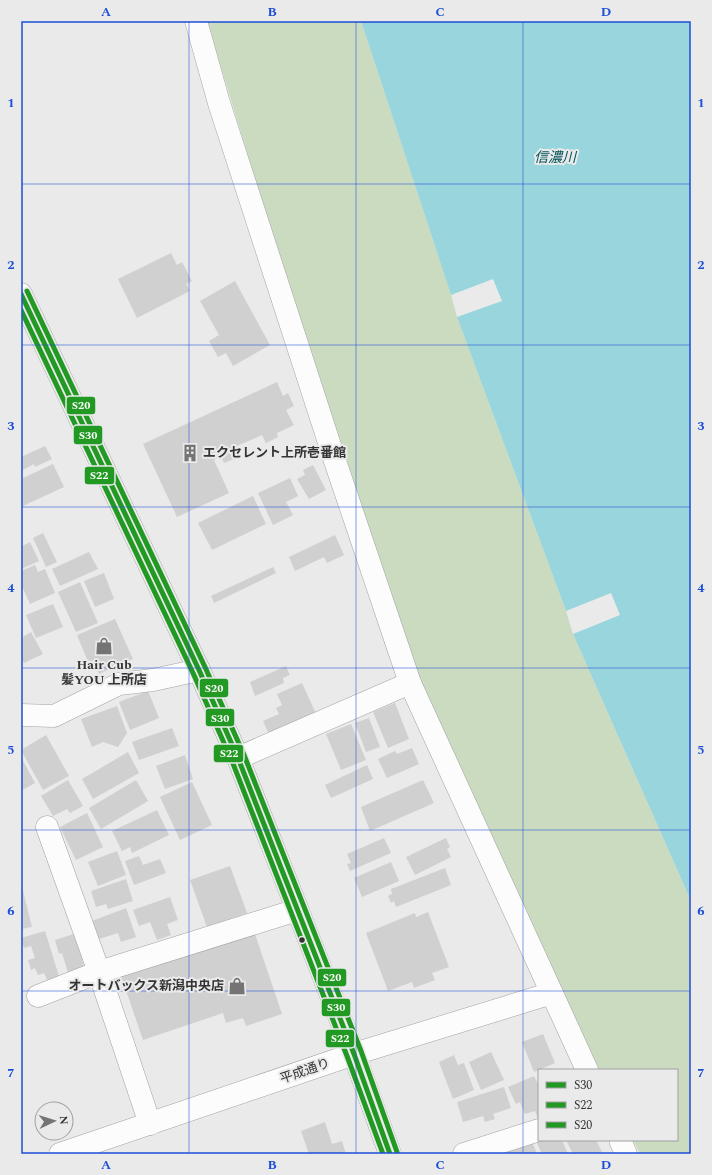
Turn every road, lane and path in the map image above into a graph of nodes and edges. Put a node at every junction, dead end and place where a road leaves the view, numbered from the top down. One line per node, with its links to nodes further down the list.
1 (196, 21): 4 (street)
2 (24, 308): 3 (street)
3 (199, 670): 5 (street); 6 (street)
4 (410, 683): 6 (street); 10 (street)
5 (21, 715)
6 (238, 758): 8 (street)
7 (47, 827): 9 (street)
8 (297, 910): 9 (street); 12 (street)
9 (99, 972): 11 (street); 14 (street)
10 (552, 993): 12 (street, 平成通り); 13 (street)
11 (38, 996)
12 (354, 1054): 14 (street, 平成通り); 18 (street)
13 (587, 1069)
14 (150, 1124): 17 (street, 平成通り)
15 (538, 1130): 19 (street)
16 (620, 1141): 20 (street)
17 (60, 1154)
18 (390, 1154)
19 (464, 1154)
20 (626, 1154)

